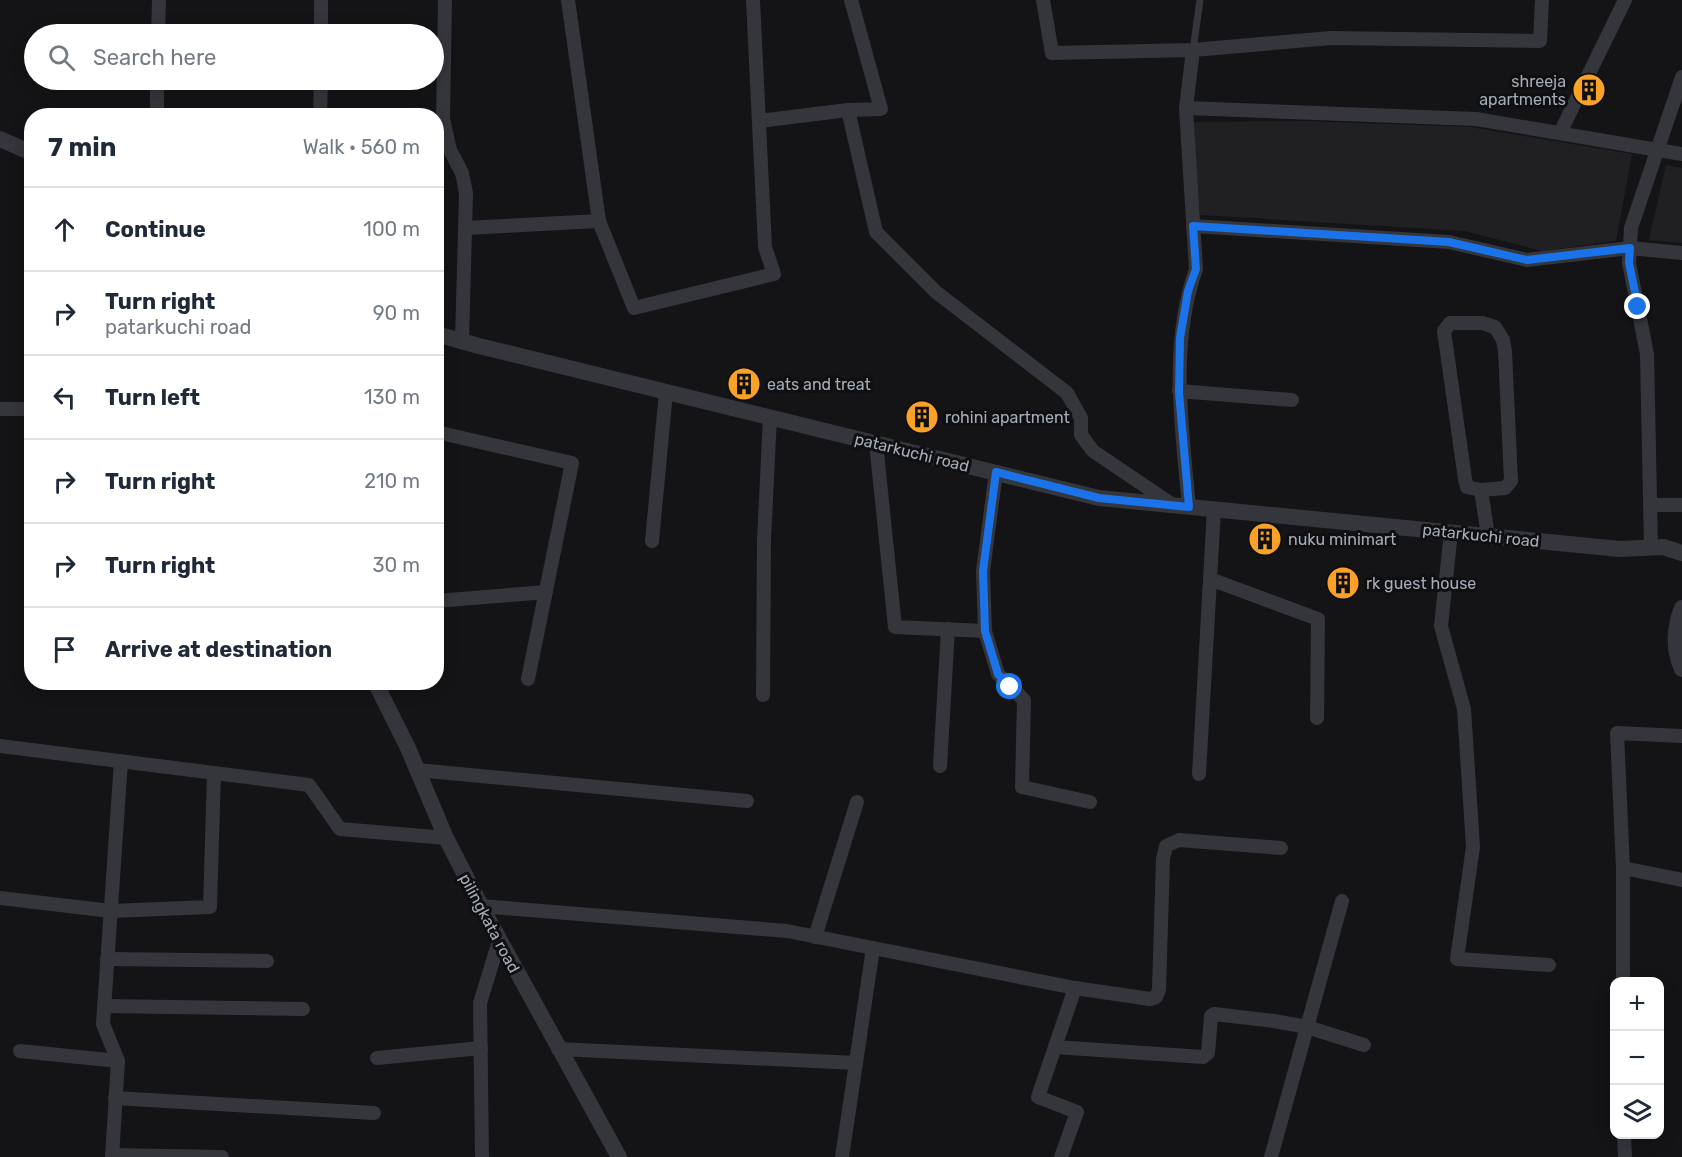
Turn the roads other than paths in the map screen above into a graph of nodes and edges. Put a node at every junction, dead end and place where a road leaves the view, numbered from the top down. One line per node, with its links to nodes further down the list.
1 (159, 0): 11 (street)
2 (321, 0): 12 (street)
3 (445, 0): 14 (street)
4 (568, 0): 31 (street)
5 (753, 0): 24 (street)
6 (851, 0): 23 (street)
7 (1043, 0): 13 (street)
8 (1200, 0): 13 (lane)
9 (1542, 0): 13 (street)
10 (1625, 0): 26 (street)
11 (158, 24)
12 (321, 24)
13 (1193, 50): 22 (street)
14 (444, 60)
15 (1682, 77): 29 (street)
16 (157, 90): 19 (street)
17 (321, 90): 20 (street)
18 (443, 90): 21 (street)
19 (157, 108)
20 (320, 108)
21 (443, 108)
22 (1185, 108): 26 (street); 32 (street)
23 (848, 110): 24 (street); 50 (street)
24 (759, 121): 31 (street)
25 (444, 123): 33 (street)
26 (1560, 133): 29 (street)
27 (0, 139): 28 (street)
28 (24, 150)
29 (1657, 150): 30 (street); 34 (street)
30 (1682, 154)
31 (599, 221): 33 (street)
32 (1193, 226): 34 (street); 39 (street)
33 (465, 228): 37 (street)
34 (1630, 248): 35 (street); 48 (street)
35 (1682, 253)
36 (444, 336): 37 (street, patarkuchi road)
37 (462, 341): 38 (street, patarkuchi road)
38 (666, 392): 43 (street, patarkuchi road); 54 (street)
39 (1179, 392): 40 (street); 50 (street)
40 (1292, 400)
41 (0, 409): 42 (street)
42 (24, 409)
43 (770, 417): 45 (street, patarkuchi road); 66 (street)
44 (444, 434): 58 (street)
45 (876, 443): 46 (street, patarkuchi road); 61 (street)
46 (996, 472): 50 (street, patarkuchi road); 62 (street)
47 (1481, 490): 47 (street); 53 (street)
48 (1650, 505): 49 (street); 55 (street)
49 (1682, 505)
50 (1181, 506): 51 (street, patarkuchi road)
51 (1214, 509): 52 (street, patarkuchi road); 57 (street)
52 (1451, 532): 53 (street, patarkuchi road); 91 (street)
53 (1488, 536): 55 (street, patarkuchi road)
54 (652, 541)
55 (1651, 547): 56 (street, patarkuchi road)
56 (1682, 552)
57 (1210, 579): 67 (street); 74 (street)
58 (546, 592): 59 (street); 64 (street)
59 (444, 600)
60 (1682, 608): 63 (street)
61 (948, 629): 62 (street); 71 (street)
62 (985, 631): 77 (street)
63 (1682, 669)
64 (528, 679)
65 (379, 690): 72 (street, pilingkata road)
66 (763, 695)
67 (1317, 718)
68 (1682, 736): 80 (street)
69 (0, 746): 70 (street)
70 (121, 761): 73 (street); 85 (street)
71 (940, 766)
72 (417, 770): 75 (street); 78 (street, pilingkata road)
73 (214, 773): 78 (street); 85 (street)
74 (1199, 774)
75 (747, 801)
76 (857, 802): 86 (street)
77 (1090, 802)
78 (446, 838): 84 (street, pilingkata road)
79 (1281, 848): 93 (street)
80 (1623, 868): 81 (street); 92 (street)
81 (1682, 880)
82 (0, 898): 85 (street)
83 (1342, 901): 96 (street)
84 (480, 906): 86 (street); 87 (street, pilingkata road)
85 (111, 911): 89 (street)
86 (815, 936): 88 (street)
87 (499, 941): 99 (street); 100 (street, pilingkata road)
88 (873, 948): 93 (street); 104 (street)
89 (107, 959): 90 (street); 94 (street)
90 (267, 961)
91 (1548, 965)
92 (1623, 977)
93 (1075, 988): 98 (street)
94 (104, 1006): 95 (street); 103 (street)
95 (303, 1009)
96 (1307, 1027): 97 (street); 98 (street); 114 (street)
97 (1364, 1045)
98 (1055, 1047): 113 (street)
99 (481, 1048): 102 (street); 110 (street)
100 (558, 1048): 104 (street); 111 (street, pilingkata road)
101 (20, 1051): 103 (street)
102 (377, 1058)
103 (117, 1061): 105 (street)
104 (856, 1063): 112 (street)
105 (115, 1098): 106 (street); 108 (street)
106 (374, 1113)
107 (1624, 1139): 115 (street)
108 (112, 1156): 109 (street)
109 (222, 1157)
110 (482, 1157)
111 (619, 1157)
112 (842, 1157)
113 (1061, 1157)
114 (1271, 1157)
115 (1624, 1157)

